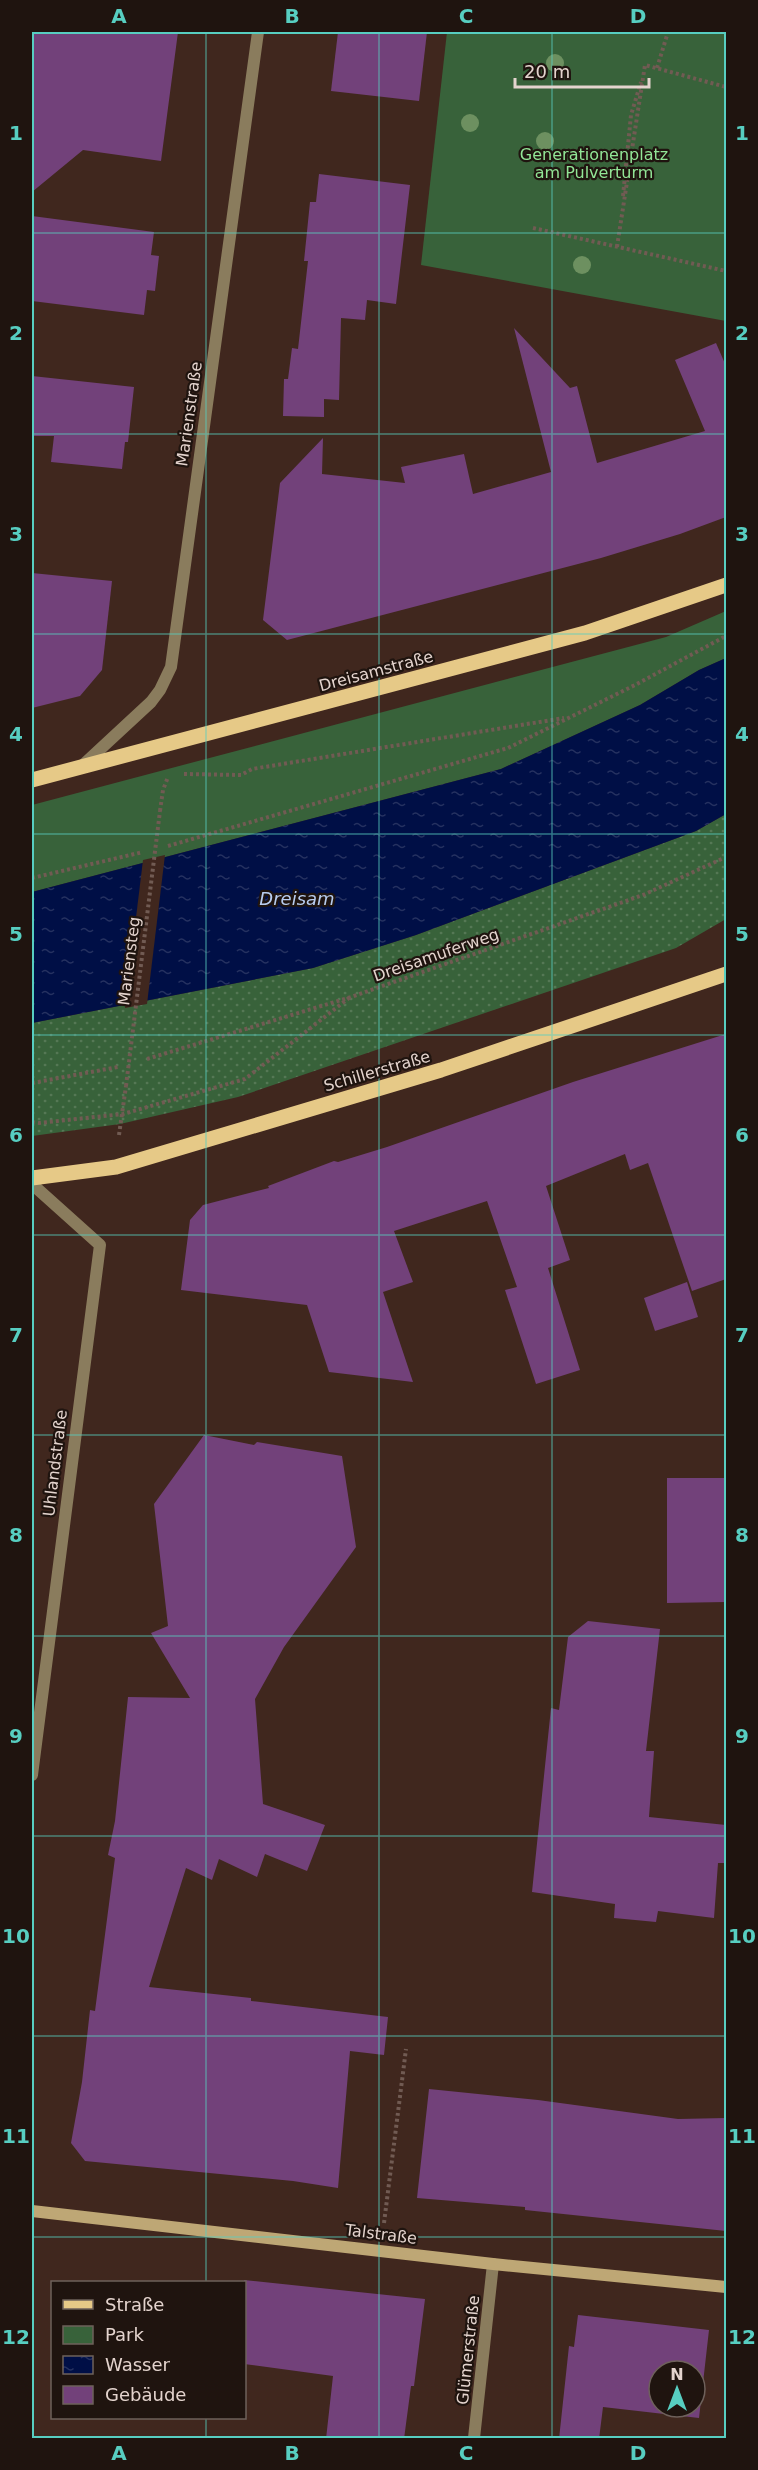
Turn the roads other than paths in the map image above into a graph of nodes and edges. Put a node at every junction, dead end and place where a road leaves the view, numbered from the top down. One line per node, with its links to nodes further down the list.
1 (258, 32): 3 (street, Marienstraße)
2 (726, 585): 3 (main road, Dreisamstraße)
3 (82, 766): 4 (main road, Dreisamstraße)
4 (32, 780)
5 (726, 975): 6 (main road, Schillerstraße)
6 (32, 1178)
7 (32, 1184): 8 (street, Uhlandstraße)
8 (32, 1775)
9 (32, 2211): 10 (street, Talstraße)
10 (493, 2264): 11 (street, Talstraße); 12 (street, Glümerstraße)
11 (726, 2287)
12 (474, 2439)

